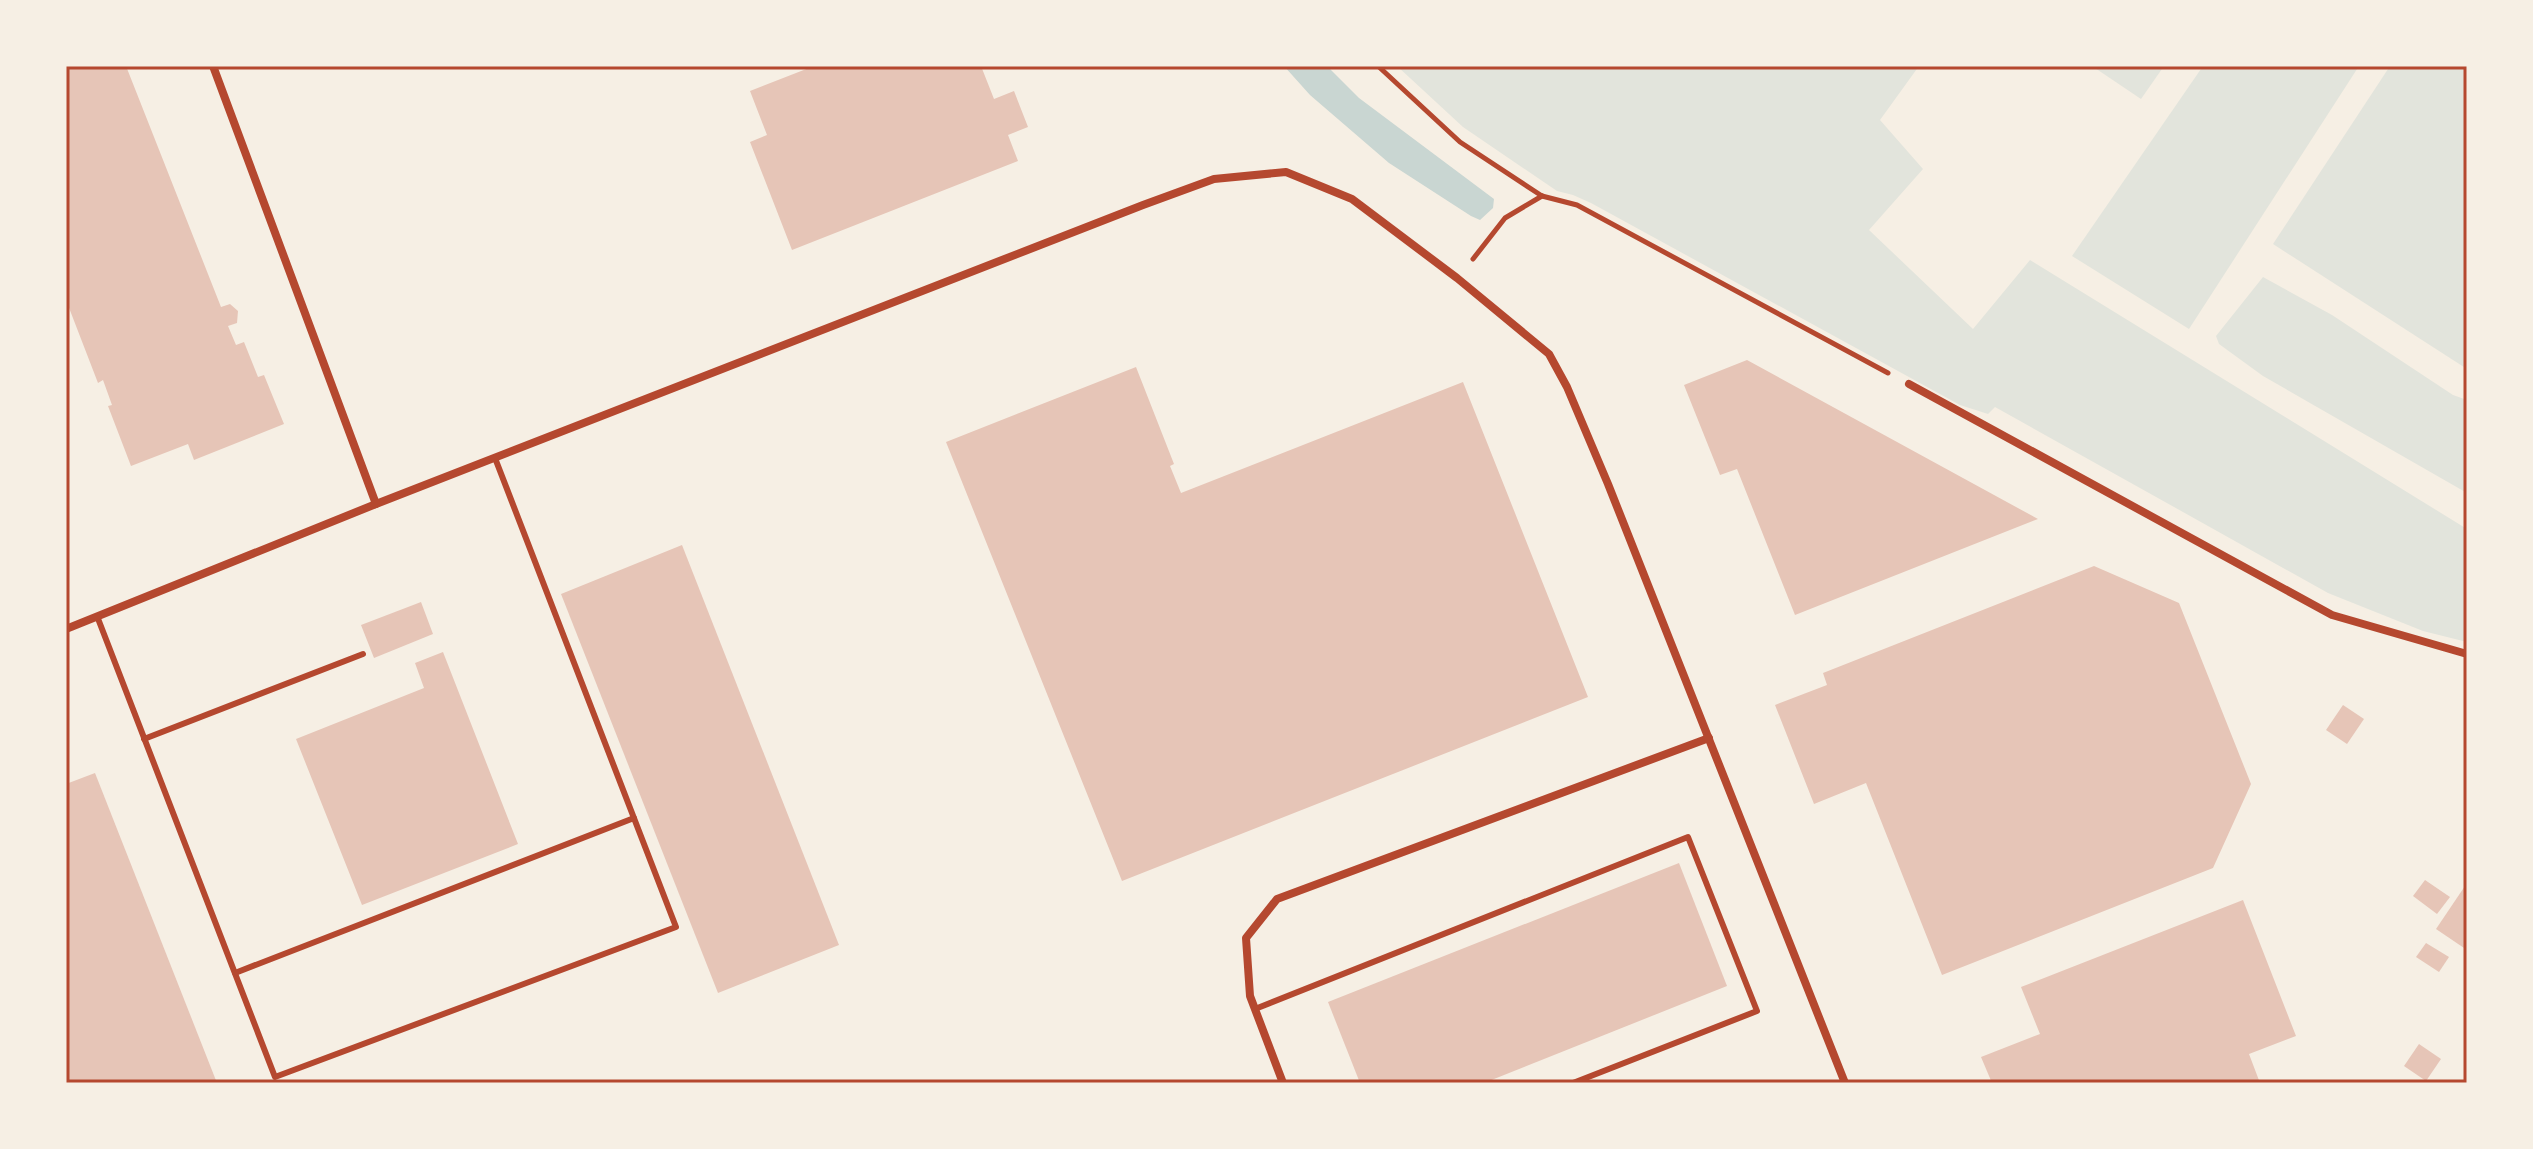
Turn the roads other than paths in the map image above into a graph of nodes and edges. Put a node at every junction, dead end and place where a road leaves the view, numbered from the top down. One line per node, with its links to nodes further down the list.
1 (213, 66): 4 (street)
2 (1909, 384): 8 (street)
3 (495, 458): 4 (street); 9 (street); 11 (lane)
4 (376, 504): 5 (street)
5 (97, 616): 6 (street); 10 (lane)
6 (66, 629)
7 (363, 654): 10 (lane)
8 (2467, 654)
9 (1709, 738): 13 (street); 17 (street)
10 (144, 739): 12 (lane)
11 (634, 818): 12 (lane); 14 (lane)
12 (235, 973): 14 (lane)
13 (1255, 1009): 15 (street); 16 (lane)
14 (276, 1080)
15 (1283, 1083)
16 (1573, 1083)
17 (1845, 1083)

